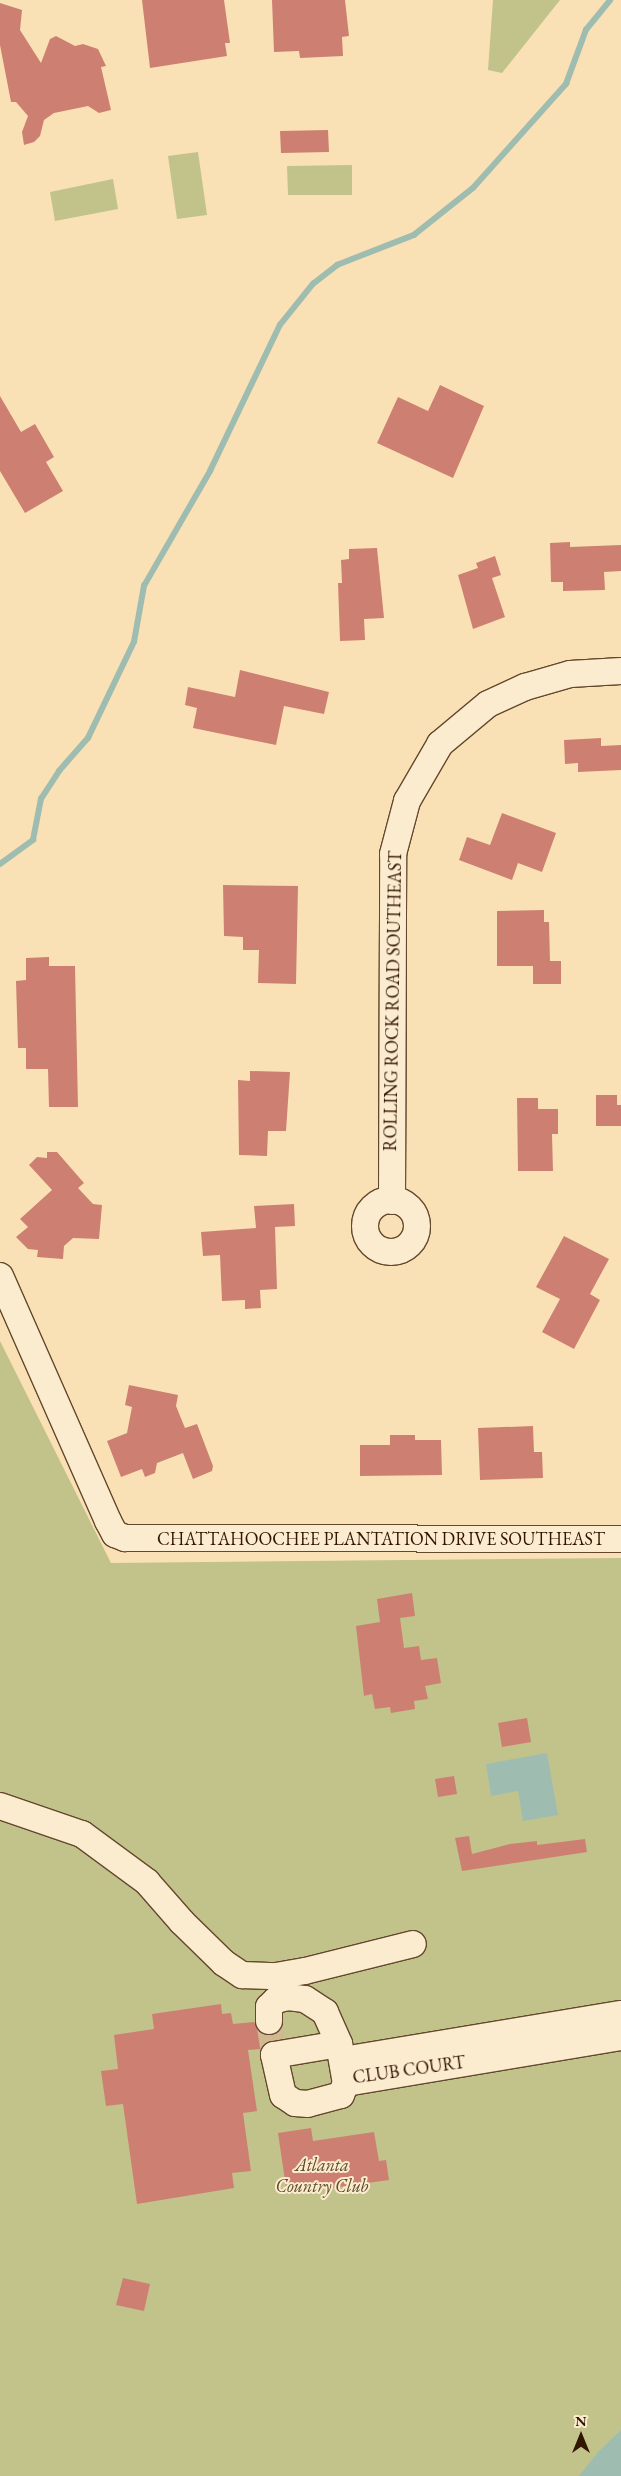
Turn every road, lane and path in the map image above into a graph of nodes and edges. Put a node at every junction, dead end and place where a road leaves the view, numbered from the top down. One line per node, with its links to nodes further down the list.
1 (621, 670): 2 (street, ROLLING ROCK ROAD SOUTHEAST)
2 (392, 1201)
3 (0, 1276): 4 (street, CHATTAHOOCHEE PLANTATION DRIVE SOUTHEAST)
4 (621, 1539)
5 (0, 1806): 6 (street)
6 (413, 1944)
7 (621, 2014): 10 (street, CLUB COURT)
8 (269, 2021): 10 (street)
9 (621, 2037): 10 (street, CLUB COURT)
10 (343, 2062): 10 (street)

